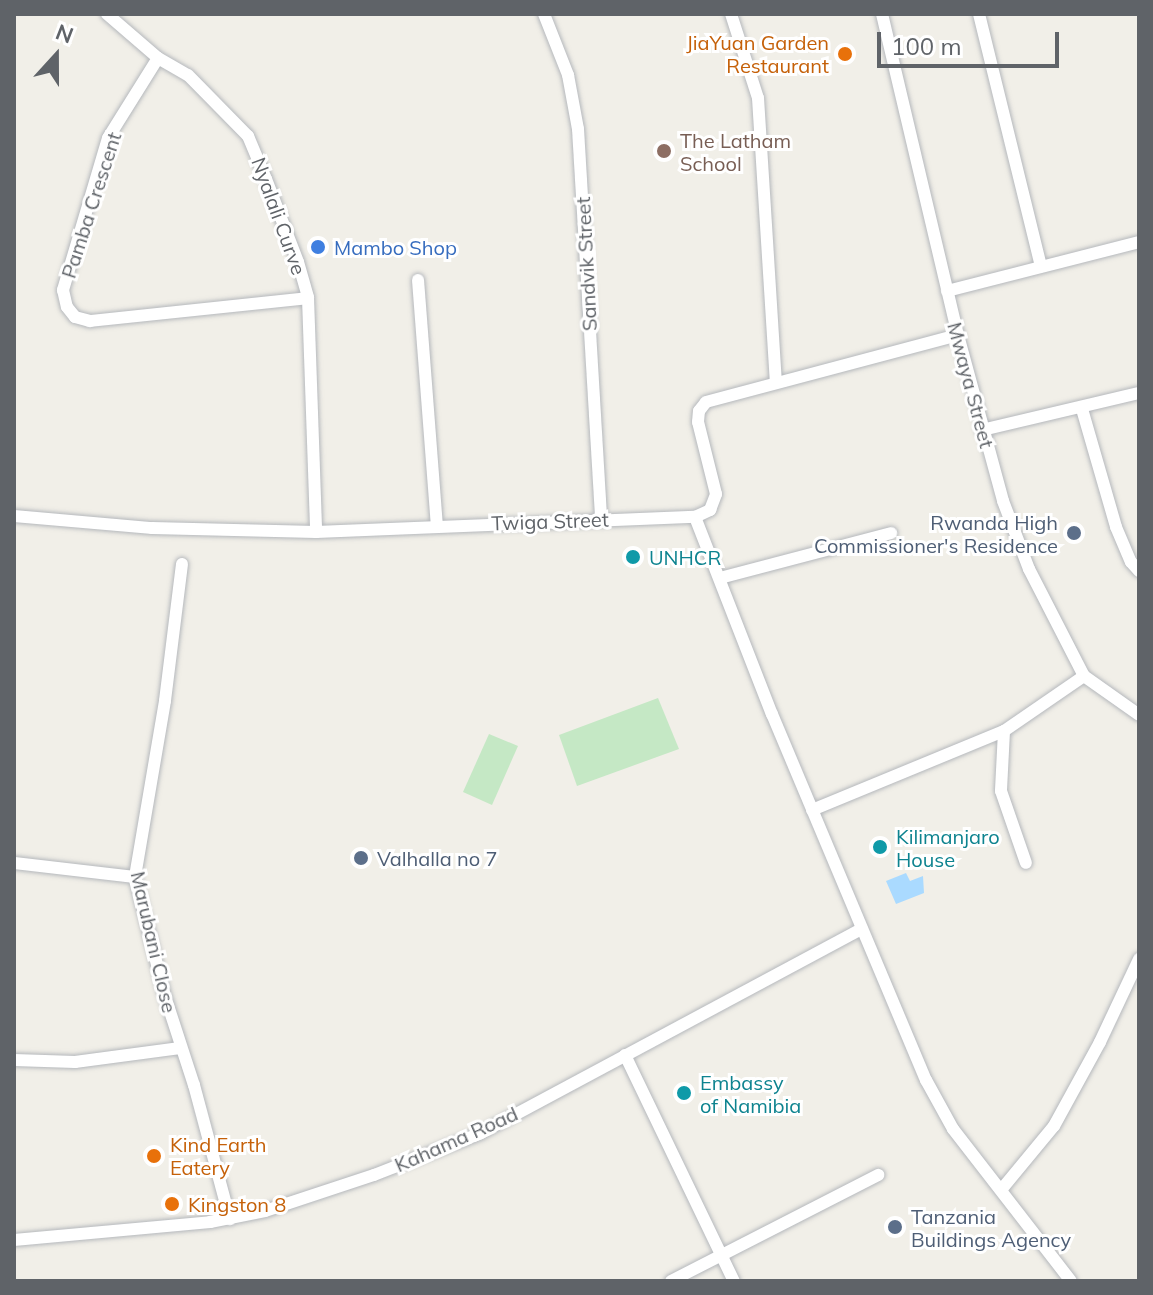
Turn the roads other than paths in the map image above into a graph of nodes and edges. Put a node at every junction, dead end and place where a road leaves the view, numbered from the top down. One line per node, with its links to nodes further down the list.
1 (107, 14): 6 (street, Nyalali Curve)
2 (544, 14): 19 (street, Sandvik Street)
3 (731, 14): 13 (street)
4 (882, 14): 10 (street, Mwaya Street)
5 (979, 14): 8 (street)
6 (158, 58): 11 (street, Nyalali Curve); 11 (street, Pamba Crescent)
7 (1139, 242): 8 (street)
8 (1041, 266): 10 (street)
9 (418, 280): 20 (street)
10 (947, 291): 12 (street, Mwaya Street)
11 (308, 298): 21 (street, Nyalali Curve)
12 (958, 335): 13 (street); 16 (street, Mwaya Street)
13 (776, 381): 18 (street)
14 (1139, 393): 15 (street)
15 (1082, 409): 16 (street); 24 (street)
16 (982, 430): 26 (street, Mwaya Street)
17 (14, 516): 21 (street, Twiga Street)
18 (695, 517): 19 (street, Twiga Street); 25 (street)
19 (601, 518): 20 (street, Twiga Street)
20 (437, 525): 21 (street, Twiga Street)
21 (316, 532)
22 (891, 533): 25 (street)
23 (182, 564): 32 (street, Marubani Close)
24 (1139, 571)
25 (720, 578): 29 (street)
26 (1084, 676): 27 (street, Mwaya Street); 28 (street)
27 (1139, 715)
28 (1004, 731): 29 (street); 31 (street)
29 (812, 810): 33 (street)
30 (14, 863): 32 (street)
31 (1026, 863)
32 (135, 877): 35 (street, Marubani Close)
33 (862, 929): 36 (street, Kahama Road); 39 (street)
34 (1139, 959): 39 (street)
35 (180, 1048): 37 (street); 40 (street, Marubani Close)
36 (625, 1055): 40 (street, Kahama Road); 42 (street)
37 (14, 1060)
38 (878, 1175): 42 (street)
39 (1001, 1190): 45 (street)
40 (230, 1219): 41 (street, Kahama Road)
41 (14, 1240)
42 (719, 1255): 43 (street); 44 (street)
43 (671, 1281)
44 (734, 1281)
45 (1071, 1281)

